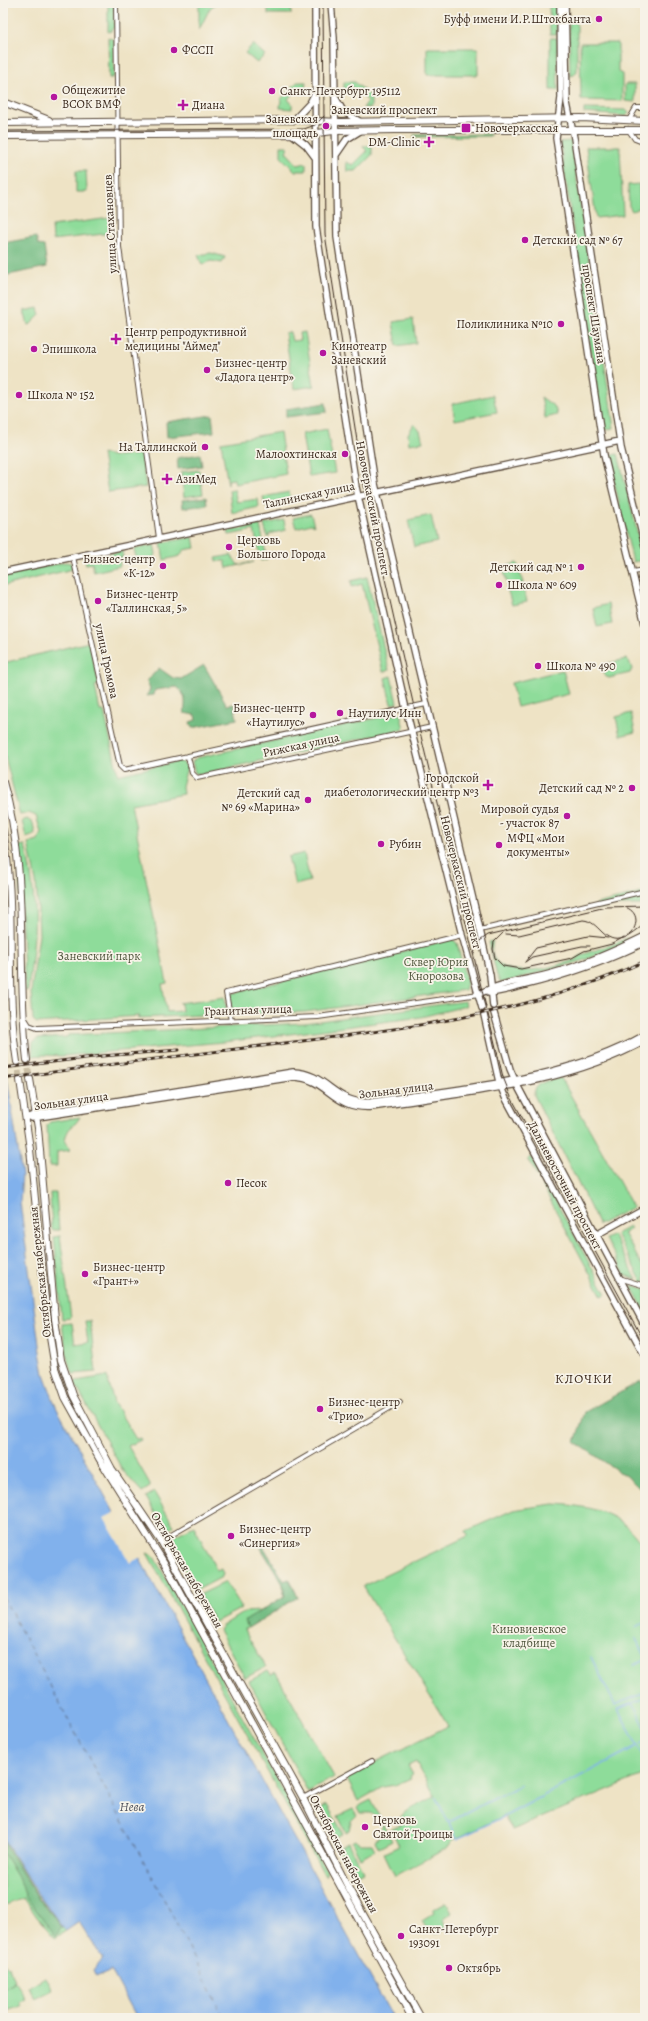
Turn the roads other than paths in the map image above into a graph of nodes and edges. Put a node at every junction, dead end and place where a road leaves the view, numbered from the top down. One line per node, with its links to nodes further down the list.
1 (116, 3): 15 (street, улица Стахановцев)
2 (315, 3): 6 (street, Новочеркасский проспект)
3 (331, 3): 7 (street, Новочеркасский проспект)
4 (560, 3): 10 (street, проспект Шаумяна)
5 (566, 3): 11 (street, проспект Шаумяна)
6 (315, 92): 12 (street); 13 (street, Новочеркасский проспект)
7 (334, 93): 18 (street, Новочеркасский проспект); 19 (street)
8 (3, 102): 17 (main road)
9 (645, 108): 14 (street)
10 (559, 118): 11 (main road, Заневский проспект); 19 (main road, Заневский проспект); 21 (street, проспект Шаумяна)
11 (570, 118): 14 (main road, Заневский проспект); 22 (street, проспект Шаумяна)
12 (294, 120): 13 (main road, Заневский проспект); 15 (main road, Заневский проспект)
13 (315, 120): 18 (main road, Заневский проспект); 27 (street, Новочеркасский проспект)
14 (629, 120): 16 (main road, Заневский проспект)
15 (117, 121): 17 (main road, Заневский проспект); 30 (street, улица Стахановцев)
16 (645, 121)
17 (53, 122): 20 (main road, Заневский проспект)
18 (334, 122): 19 (main road, Заневский проспект); 26 (street, Новочеркасский проспект)
19 (360, 122)
20 (3, 123)
21 (558, 129): 22 (main road, Заневский проспект); 25 (main road, Заневский проспект); 35 (street, проспект Шаумяна)
22 (572, 129): 23 (main road, Заневский проспект); 34 (street, проспект Шаумяна)
23 (628, 129): 24 (main road, Заневский проспект); 31 (street)
24 (645, 130)
25 (362, 131): 26 (main road, Заневский проспект); 32 (street)
26 (334, 132): 27 (main road, Заневский проспект); 32 (street, Новочеркасский проспект)
27 (315, 133): 28 (main road, Заневский проспект); 33 (street, Новочеркасский проспект)
28 (292, 134): 30 (main road, Заневский проспект); 33 (street)
29 (3, 136): 30 (main road, Заневский проспект)
30 (117, 136): 38 (street, улица Стахановцев)
31 (645, 143)
32 (334, 159): 36 (street, Новочеркасский проспект)
33 (316, 160): 37 (street, Новочеркасский проспект)
34 (620, 441): 35 (street, Таллинская улица); 39 (street, проспект Шаумяна)
35 (602, 445): 36 (street, Таллинская улица); 43 (street, проспект Шаумяна)
36 (376, 492): 37 (street, Таллинская улица); 45 (street, Новочеркасский проспект)
37 (358, 496): 38 (street, Таллинская улица); 46 (street, Новочеркасский проспект)
38 (159, 538): 40 (street, Таллинская улица)
39 (645, 546)
40 (73, 557): 42 (street, Таллинская улица); 50 (street, улица Громова)
41 (645, 570): 43 (street)
42 (3, 572)
43 (633, 572): 44 (street, проспект Шаумяна)
44 (645, 624)
45 (426, 704): 46 (street, Рижская улица); 47 (street, Новочеркасский проспект)
46 (406, 709): 48 (street, Новочеркасский проспект); 49 (street, Рижская улица)
47 (432, 727): 48 (street, Рижская улица); 54 (street, Новочеркасский проспект)
48 (412, 731): 49 (street, Рижская улица); 55 (street, Новочеркасский проспект)
49 (188, 757): 50 (street, Рижская улица)
50 (122, 769)
51 (3, 782): 63 (main road)
52 (3, 830): 69 (main road)
53 (645, 891): 54 (street)
54 (480, 930): 58 (street, Новочеркасский проспект)
55 (462, 935): 59 (street, Новочеркасский проспект); 65 (street)
56 (645, 936): 58 (street, Гранитная улица)
57 (645, 942): 58 (street, Гранитная улица)
58 (492, 990): 59 (street, Гранитная улица); 60 (street, Новочеркасский проспект)
59 (479, 994): 61 (street, Новочеркасский проспект); 65 (street, Гранитная улица)
60 (493, 1006)
61 (482, 1008)
62 (494, 1014): 72 (street, Дальневосточный проспект)
63 (23, 1016): 65 (street, Гранитная улица); 68 (main road)
64 (485, 1016): 73 (street, Дальневосточный проспект)
65 (231, 1021)
66 (645, 1036): 72 (street, Зольная улица)
67 (645, 1041): 72 (street, Зольная улица)
68 (28, 1060)
69 (17, 1062)
70 (30, 1079): 74 (main road, Октябрьская набережная)
71 (20, 1080): 75 (main road, Октябрьская набережная)
72 (516, 1082): 73 (street, Зольная улица); 77 (street, Дальневосточный проспект)
73 (500, 1085): 74 (street, Зольная улица); 81 (street, Дальневосточный проспект)
74 (37, 1116): 75 (street, Зольная улица); 83 (main road, Октябрьская набережная)
75 (26, 1118): 86 (main road, Октябрьская набережная)
76 (645, 1208): 77 (street)
77 (596, 1235): 78 (street, Дальневосточный проспект)
78 (619, 1278): 79 (street); 80 (street, Дальневосточный проспект)
79 (645, 1286)
80 (645, 1326)
81 (645, 1356)
82 (400, 1402): 83 (street)
83 (160, 1541): 85 (main road, Октябрьская набережная)
84 (372, 1762): 85 (street)
85 (303, 1798): 87 (main road, Октябрьская набережная)
86 (412, 2018)
87 (421, 2018)

